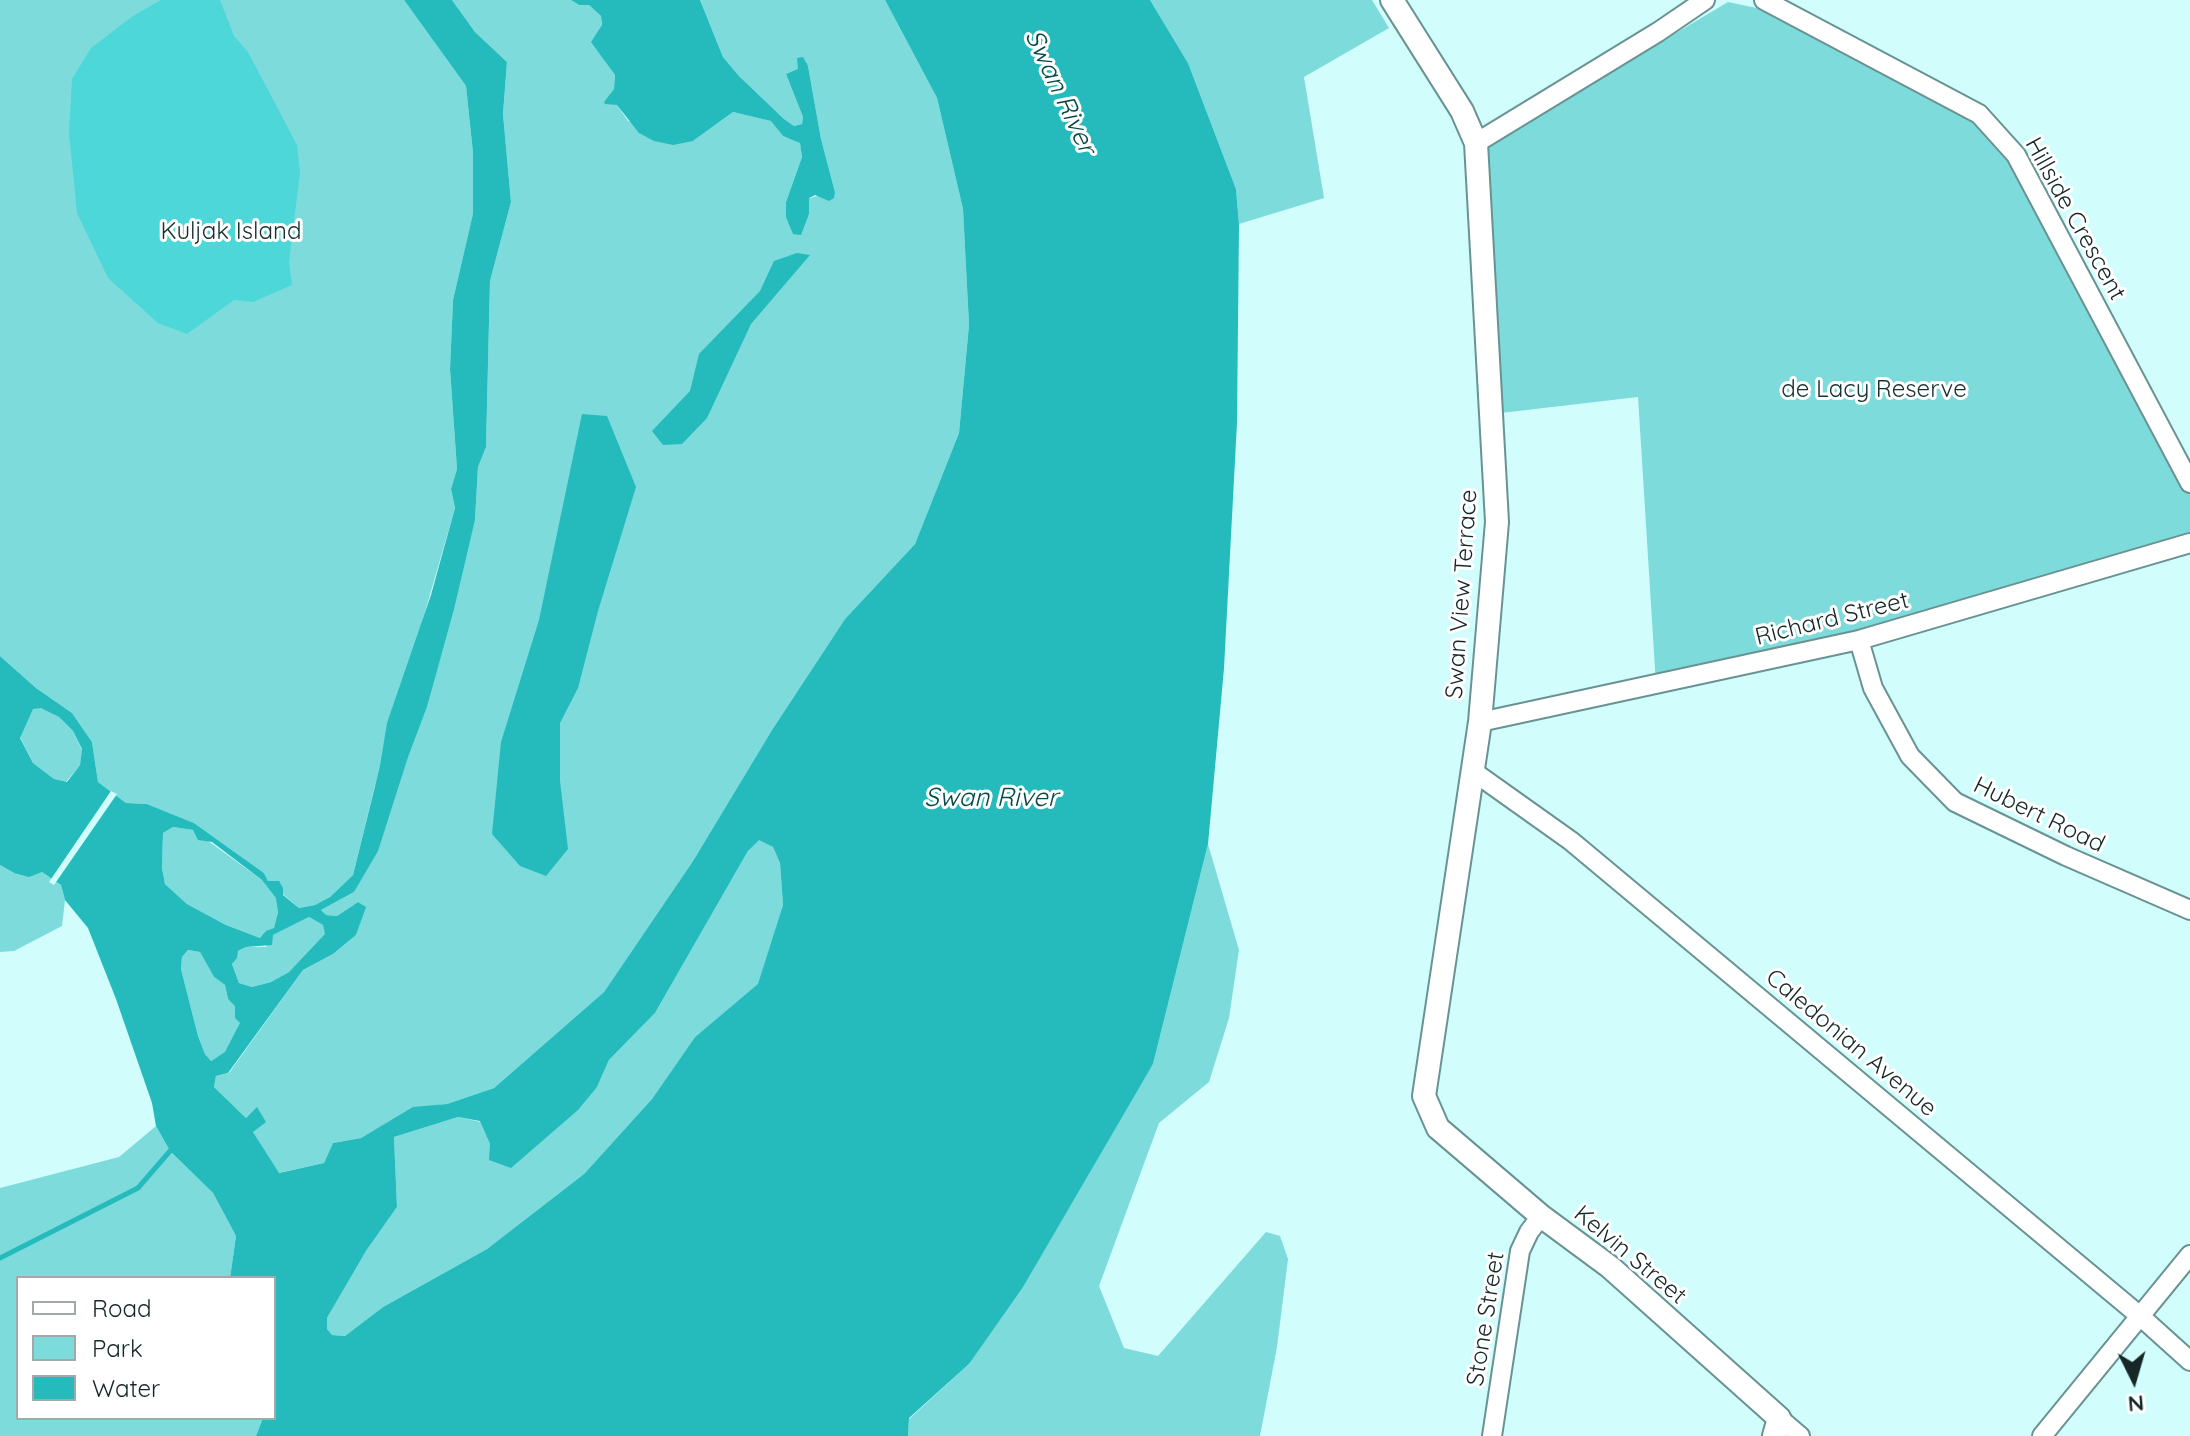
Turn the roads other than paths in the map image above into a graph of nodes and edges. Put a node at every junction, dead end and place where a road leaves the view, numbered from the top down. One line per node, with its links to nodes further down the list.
1 (1392, 0): 4 (street, Swan View Terrace)
2 (1705, 0): 4 (street)
3 (1764, 0): 5 (street, Hillside Crescent)
4 (1476, 143): 8 (street, Swan View Terrace)
5 (2190, 483)
6 (2190, 543): 7 (street, Richard Street)
7 (1859, 640): 8 (street, Richard Street); 10 (street, Hubert Road)
8 (1480, 722): 9 (street, Swan View Terrace)
9 (1474, 772): 11 (street, Swan View Terrace); 14 (street, Caledonian Avenue)
10 (2190, 910)
11 (1429, 1113): 12 (street, Kelvin Street)
12 (1541, 1216): 16 (street, Kelvin Street); 17 (street, Stone Street)
13 (2190, 1255): 14 (street)
14 (2140, 1316): 15 (street, Caledonian Avenue); 19 (street)
15 (2190, 1361)
16 (1776, 1427): 18 (street, Kelvin Street)
17 (1492, 1436)
18 (1800, 1436)
19 (2042, 1436)

